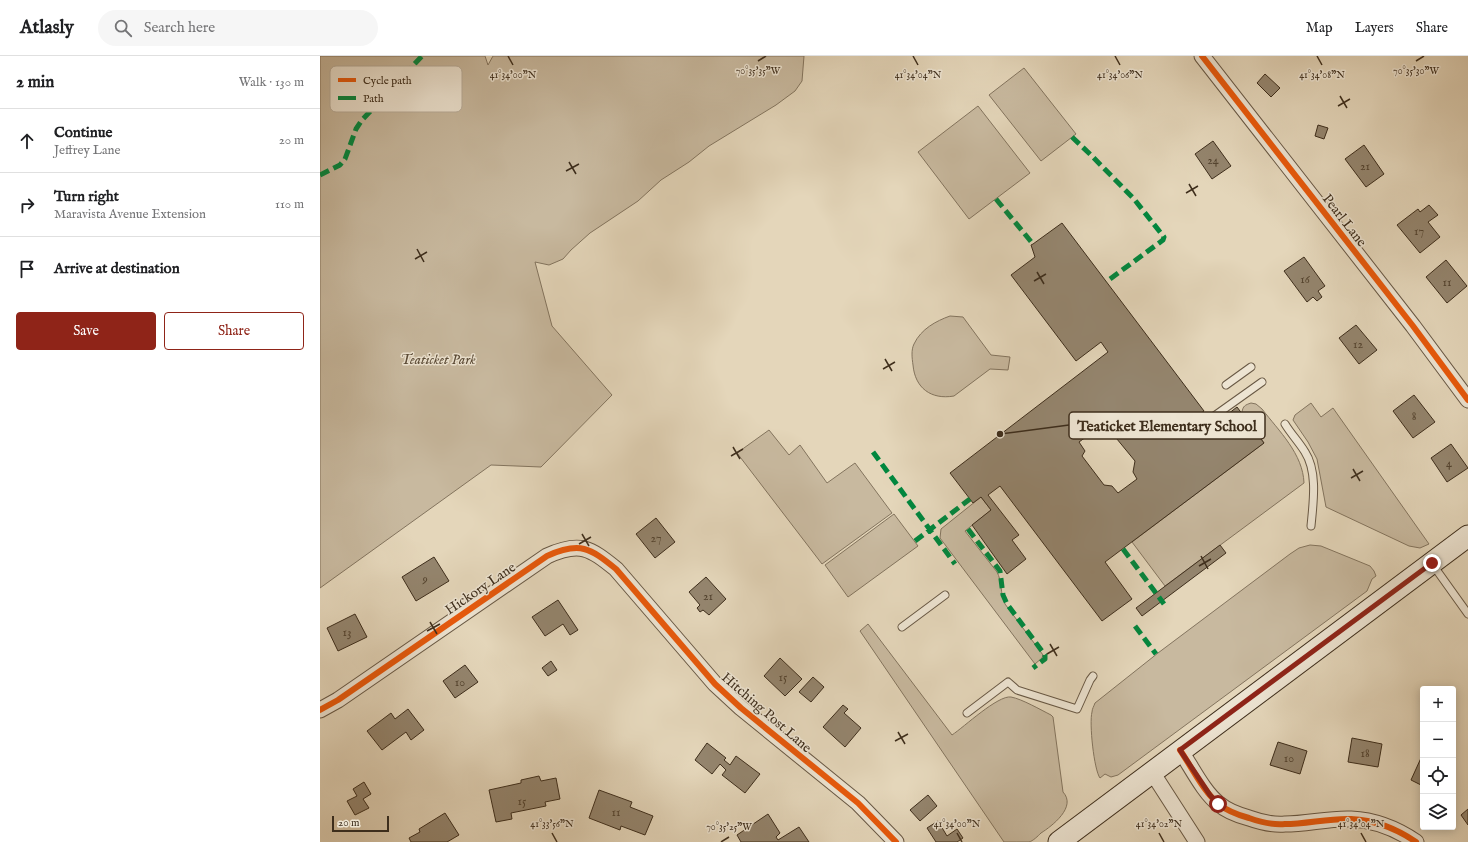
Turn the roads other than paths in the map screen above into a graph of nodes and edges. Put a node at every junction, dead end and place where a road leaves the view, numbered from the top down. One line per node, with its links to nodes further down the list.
1 (1202, 56): 5 (street, Pearl Lane)
2 (1251, 367): 4 (lane)
3 (1262, 382): 6 (lane)
4 (1226, 385)
5 (1468, 400)
6 (1210, 419)
7 (1285, 424): 8 (lane)
8 (1311, 526)
9 (1468, 536): 11 (main road)
10 (577, 547): 16 (street, Hickory Lane); 20 (street, Hitching Post Lane)
11 (1432, 563): 13 (lane); 18 (main road)
12 (945, 595): 14 (lane)
13 (1468, 614)
14 (902, 627)
15 (1093, 676): 17 (lane)
16 (320, 710)
17 (967, 713)
18 (1180, 750): 19 (main road); 23 (street)
19 (1152, 772): 21 (main road); 22 (street)
20 (896, 842)
21 (1059, 842)
22 (1197, 842)
23 (1416, 842)

